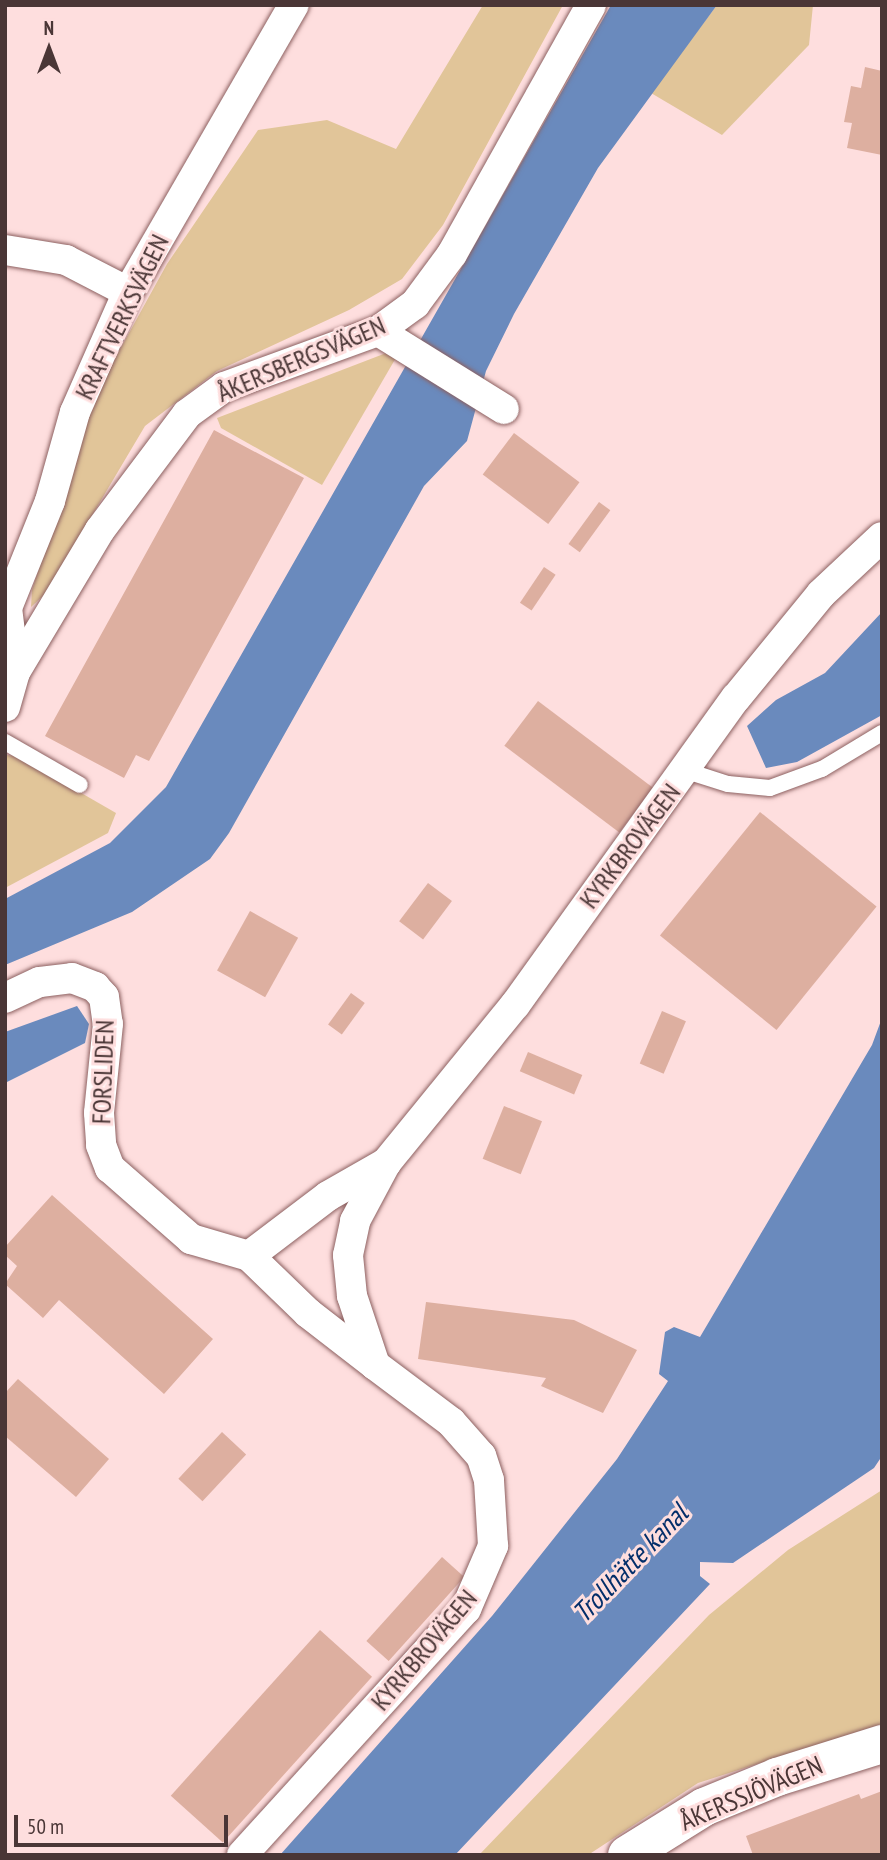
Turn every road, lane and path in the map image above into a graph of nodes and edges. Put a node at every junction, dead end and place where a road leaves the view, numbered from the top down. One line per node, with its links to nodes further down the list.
1 (294, 5): 4 (street, KRAFTVERKSVÄGEN)
2 (591, 5): 5 (street, ÅKERSBERGSVÄGEN)
3 (5, 250): 4 (street)
4 (128, 292): 8 (street, KRAFTVERKSVÄGEN)
5 (378, 331): 6 (street); 9 (street, ÅKERSBERGSVÄGEN)
6 (504, 409)
7 (882, 537): 12 (street, KYRKBROVÄGEN)
8 (6, 608): 9 (street, KRAFTVERKSVÄGEN)
9 (10, 690)
10 (882, 733): 12 (lane)
11 (5, 742): 13 (lane)
12 (687, 771): 15 (street, KYRKBROVÄGEN)
13 (80, 785)
14 (5, 998): 16 (street, FORSLIDEN)
15 (386, 1163): 16 (street, KYRKBROVÄGEN); 17 (street, KYRKBROVÄGEN)
16 (249, 1256): 17 (street, KYRKBROVÄGEN)
17 (375, 1365): 19 (street, KYRKBROVÄGEN)
18 (882, 1744): 20 (street, ÅKERSSJÖVÄGEN)
19 (242, 1855)
20 (627, 1855)

